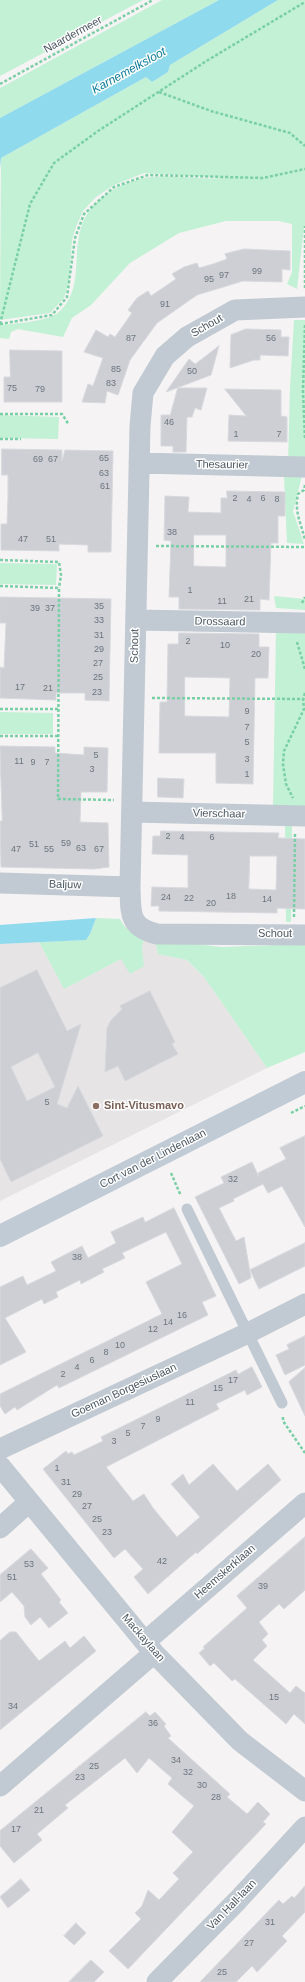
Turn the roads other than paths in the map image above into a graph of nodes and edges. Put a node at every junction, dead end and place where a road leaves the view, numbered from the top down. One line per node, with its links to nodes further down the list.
1 (305, 307): 2 (street, Schout)
2 (139, 463): 3 (street, Thesaurier); 4 (street, Schout)
3 (305, 467)
4 (136, 620): 5 (street, Drossaard); 6 (street, Schout)
5 (305, 623)
6 (132, 806): 7 (street, Vierschaar); 9 (street, Schout)
7 (305, 816)
8 (0, 883): 9 (street, Baljuw)
9 (130, 887): 10 (street, Schout)
10 (305, 935)
11 (305, 1082): 13 (main road, Cort van der Lindenlaan)
12 (188, 1209): 15 (lane)
13 (0, 1236)
14 (305, 1304): 15 (street, Goeman Borgesiuslaan)
15 (248, 1333): 16 (lane); 17 (street, Goeman Borgesiuslaan)
16 (282, 1403)
17 (0, 1449)
18 (0, 1466): 19 (street, Mackaylaan)
19 (29, 1502): 21 (street); 22 (street, Mackaylaan)
20 (305, 1503): 22 (street, Heemskerklaan)
21 (0, 1528)
22 (150, 1647): 23 (street, Heemskerklaan); 24 (street, Mackaylaan)
23 (0, 1786)
24 (305, 1791)
25 (305, 1827): 26 (street, Van Hall-laan)
26 (157, 1982)

